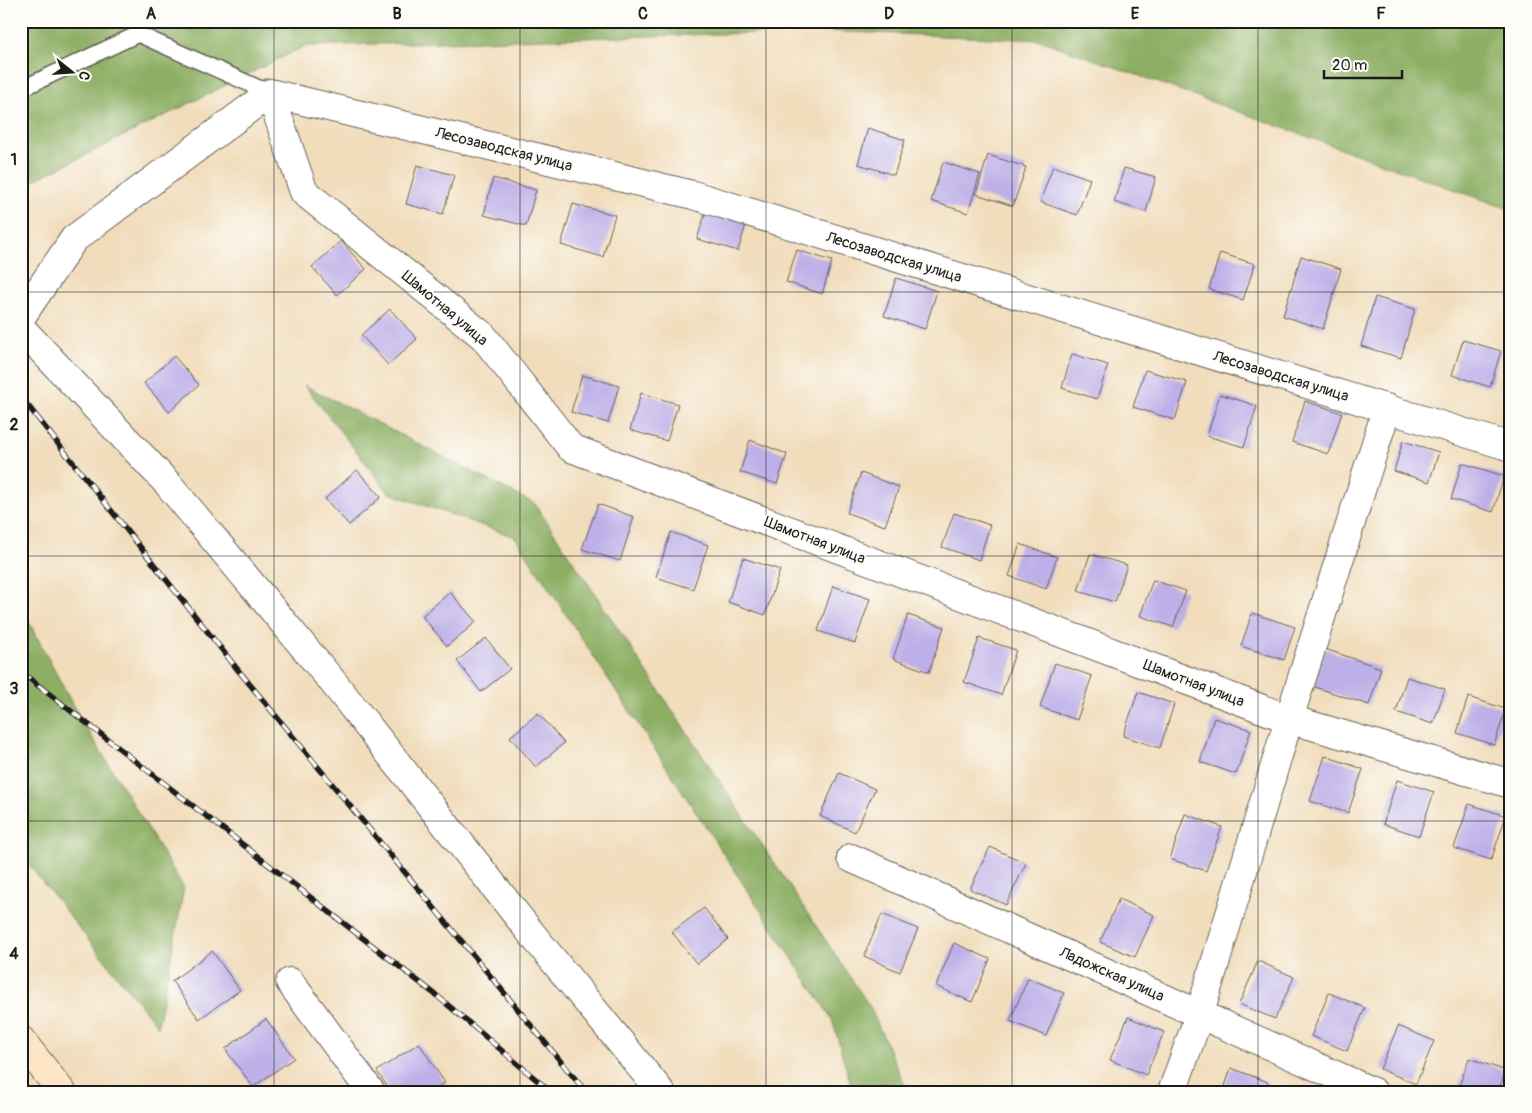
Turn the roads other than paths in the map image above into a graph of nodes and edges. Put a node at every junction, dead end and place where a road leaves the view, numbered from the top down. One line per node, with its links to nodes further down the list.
1 (21, 89): 2 (lane)
2 (270, 93): 3 (street); 5 (street, Лесозаводская улица); 7 (street, Шамотная улица)
3 (21, 317)
4 (21, 328): 15 (street)
5 (1387, 408): 6 (street, Лесозаводская улица); 7 (street)
6 (1511, 447)
7 (1289, 719): 8 (street, Шамотная улица); 11 (street)
8 (1511, 784)
9 (851, 858): 11 (street, Ладожская улица)
10 (290, 982): 14 (street)
11 (1200, 1013): 16 (street); 17 (street, Ладожская улица)
12 (21, 1040): 13 (main road)
13 (62, 1092)
14 (371, 1092)
15 (661, 1092)
16 (1172, 1092)
17 (1373, 1092)

